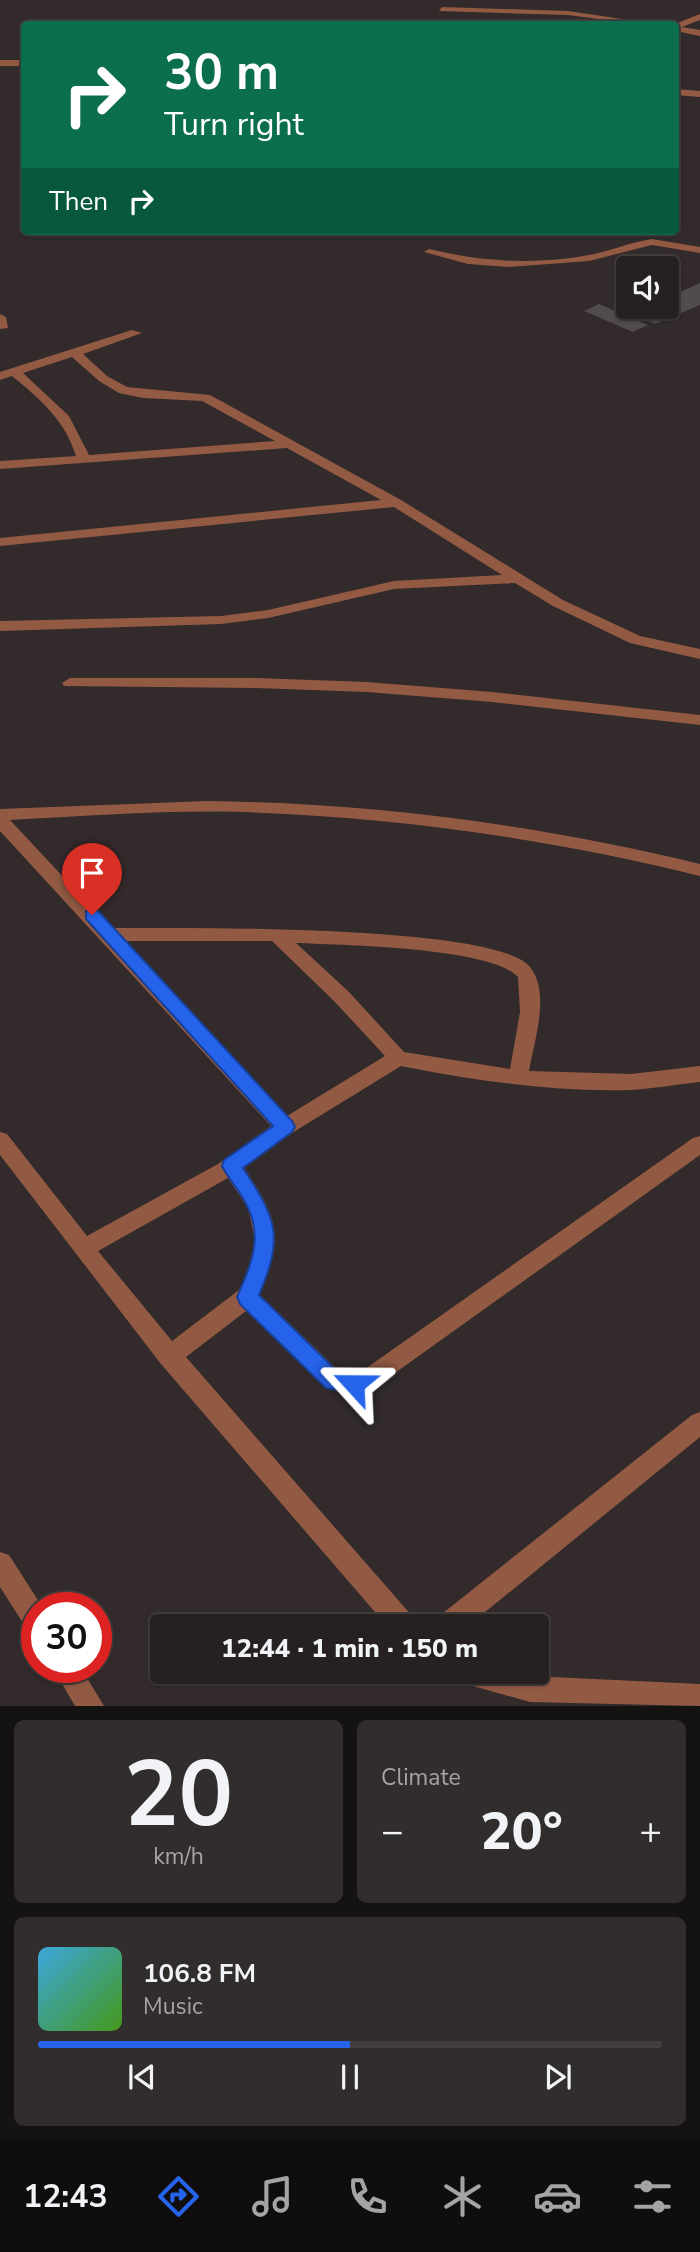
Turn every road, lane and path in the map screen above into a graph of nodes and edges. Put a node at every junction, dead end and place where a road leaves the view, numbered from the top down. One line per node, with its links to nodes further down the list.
1 (442, 9): 3 (street)
2 (700, 17): 4 (street)
3 (629, 21)
4 (679, 27)
5 (679, 29): 6 (street)
6 (700, 33)
7 (0, 63): 8 (street)
8 (21, 63)
9 (700, 89): 11 (street)
10 (679, 92): 11 (street)
11 (688, 93): 12 (street)
12 (700, 94)
13 (700, 250): 14 (street)
14 (429, 252)
15 (136, 333): 16 (street)
16 (74, 352): 17 (street); 19 (street)
17 (13, 371): 18 (street); 20 (street)
18 (0, 376)
19 (291, 444): 20 (street); 22 (street)
20 (83, 457): 21 (street)
21 (0, 464)
22 (396, 503): 23 (street); 24 (street)
23 (0, 542)
24 (519, 578): 25 (street); 26 (street)
25 (0, 626)
26 (700, 654)
27 (70, 683): 28 (street)
28 (700, 720)
29 (0, 817): 30 (street); 31 (street)
30 (700, 870)
31 (110, 934): 32 (street); 36 (street)
32 (277, 935): 33 (street); 35 (street)
33 (398, 1058): 35 (street); 36 (street)
34 (700, 1074): 35 (street)
35 (519, 1078)
36 (285, 1127): 39 (street)
37 (0, 1140): 40 (street)
38 (700, 1144): 41 (street)
39 (231, 1166): 40 (street); 41 (street)
40 (83, 1250): 42 (street)
41 (247, 1297): 42 (street)
42 (170, 1357): 46 (street)
43 (700, 1423): 47 (street)
44 (0, 1564): 45 (street)
45 (21, 1597)
46 (394, 1614)
47 (462, 1614)
48 (76, 1683): 51 (street)
49 (512, 1684): 50 (street)
50 (700, 1697)
51 (91, 1706)

